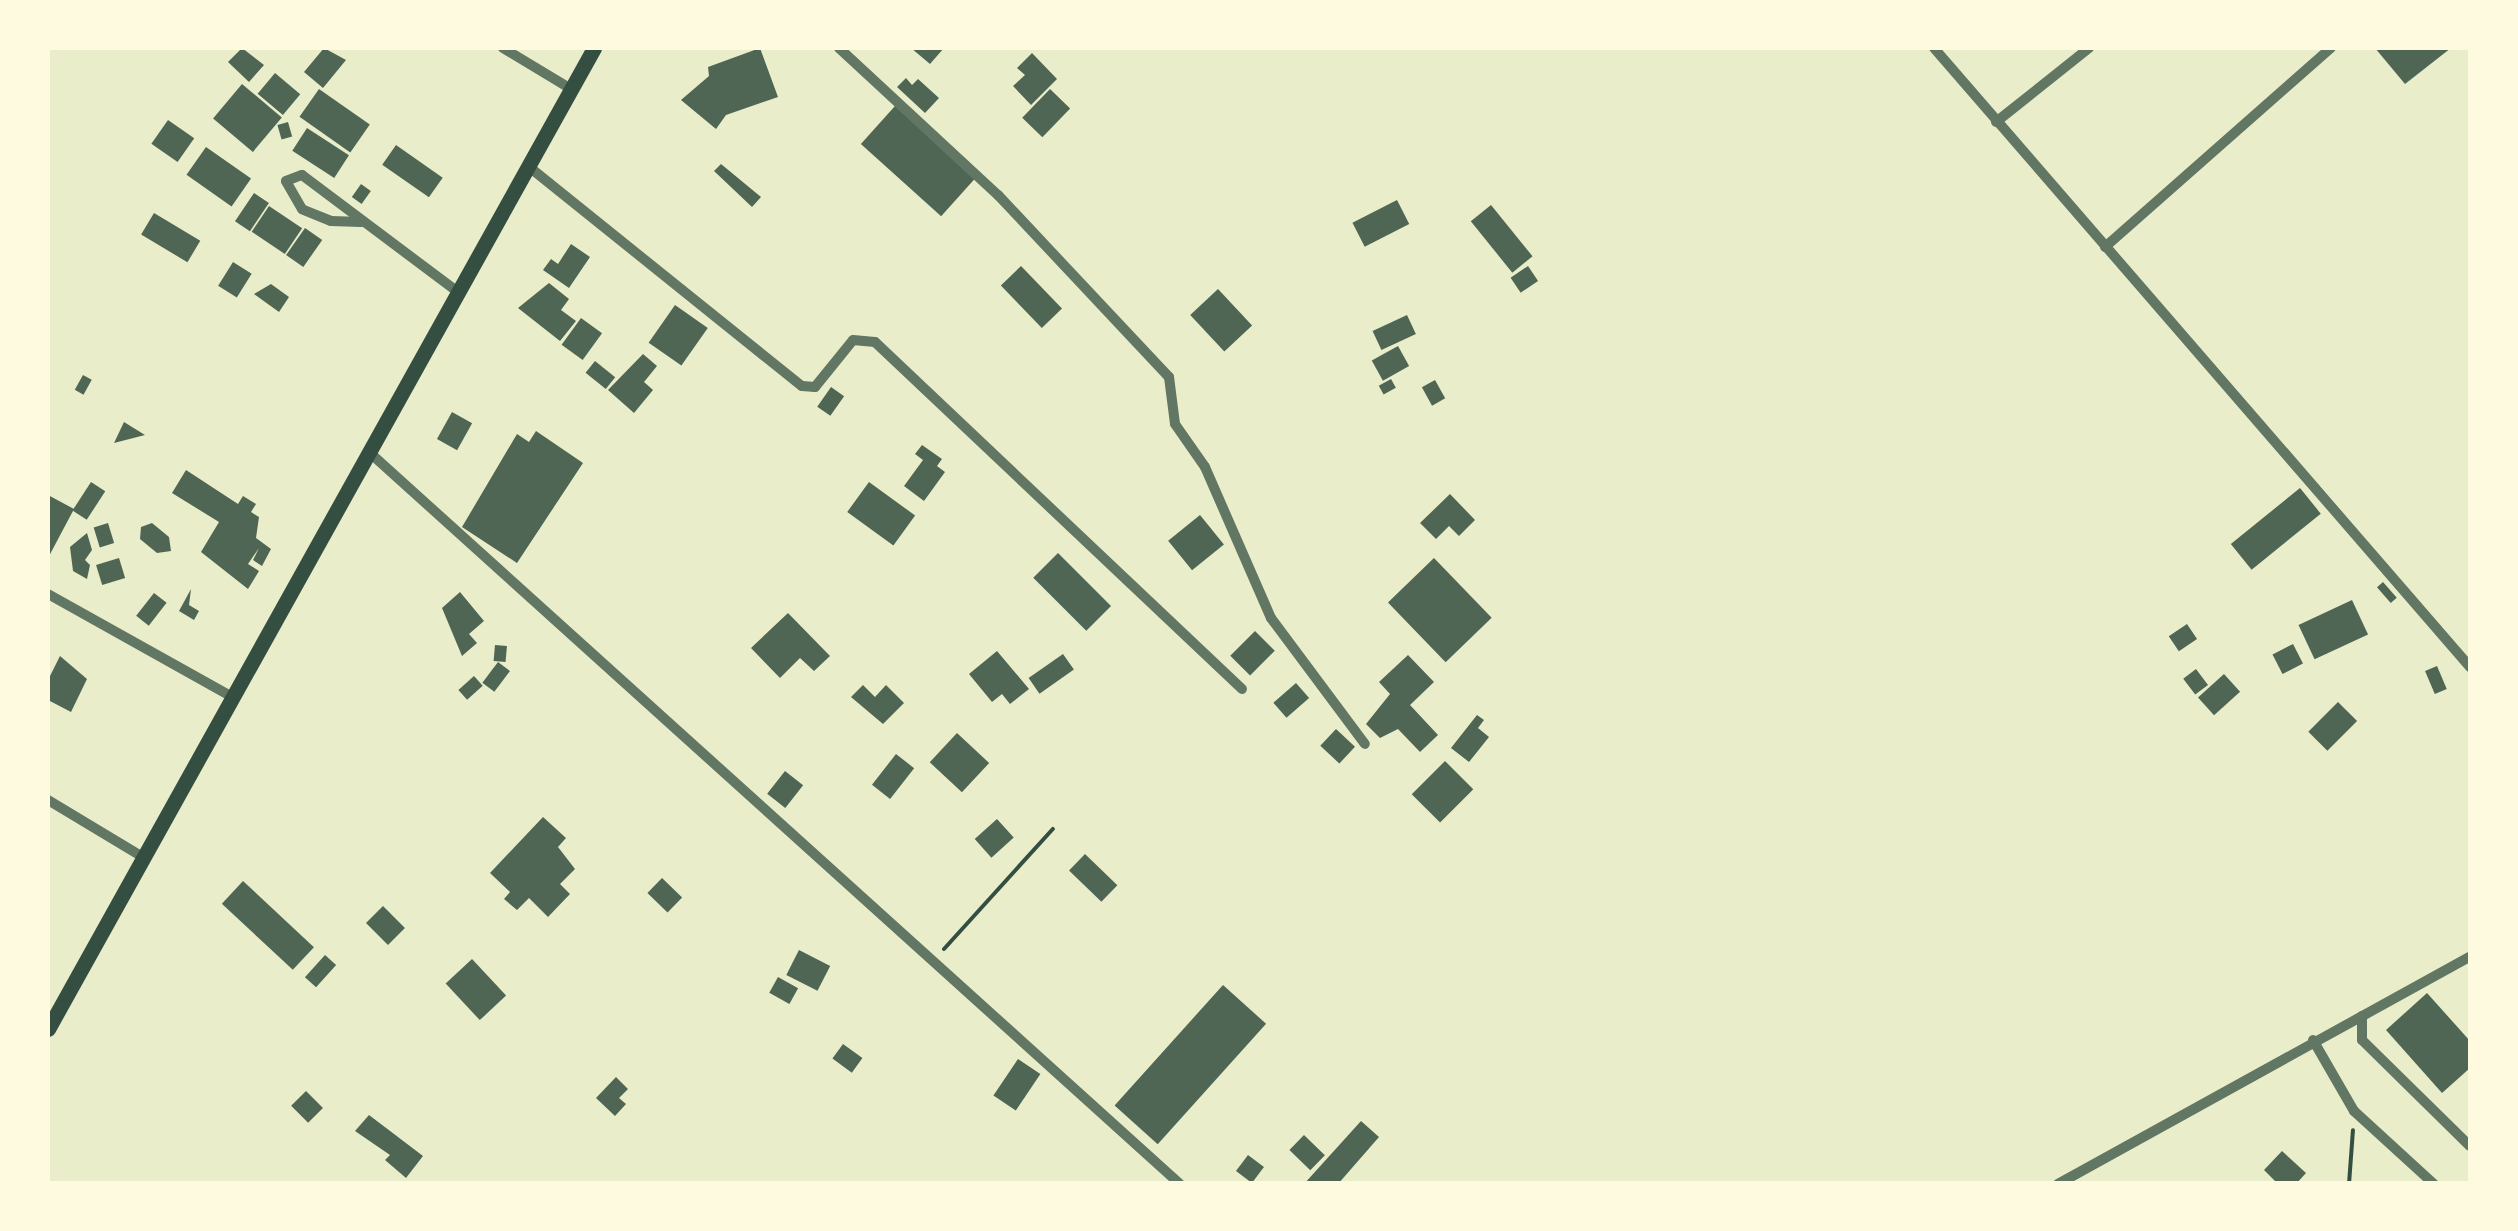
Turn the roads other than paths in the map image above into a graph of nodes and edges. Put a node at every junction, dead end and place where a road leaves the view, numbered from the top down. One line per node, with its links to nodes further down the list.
1 (504, 48): 7 (street)
2 (594, 48): 7 (main road)
3 (839, 48): 18 (street)
4 (1934, 48): 8 (street)
5 (2089, 48): 8 (street)
6 (2331, 48): 11 (street)
7 (571, 89): 9 (main road)
8 (1996, 122): 11 (street)
9 (528, 166): 12 (main road); 16 (street)
10 (362, 222): 10 (street); 12 (street)
11 (2105, 247): 15 (street)
12 (458, 292): 13 (main road)
13 (369, 452): 17 (main road); 26 (street)
14 (48, 594): 17 (street)
15 (2470, 667)
16 (1242, 689)
17 (236, 699): 20 (main road)
18 (1366, 744)
19 (48, 800): 20 (street)
20 (143, 858): 23 (main road)
21 (2470, 957): 22 (street)
22 (2362, 1016): 24 (street); 25 (street)
23 (48, 1029)
24 (2313, 1040): 27 (street); 28 (street)
25 (2470, 1146)
26 (1180, 1184)
27 (2058, 1184)
28 (2434, 1184)

